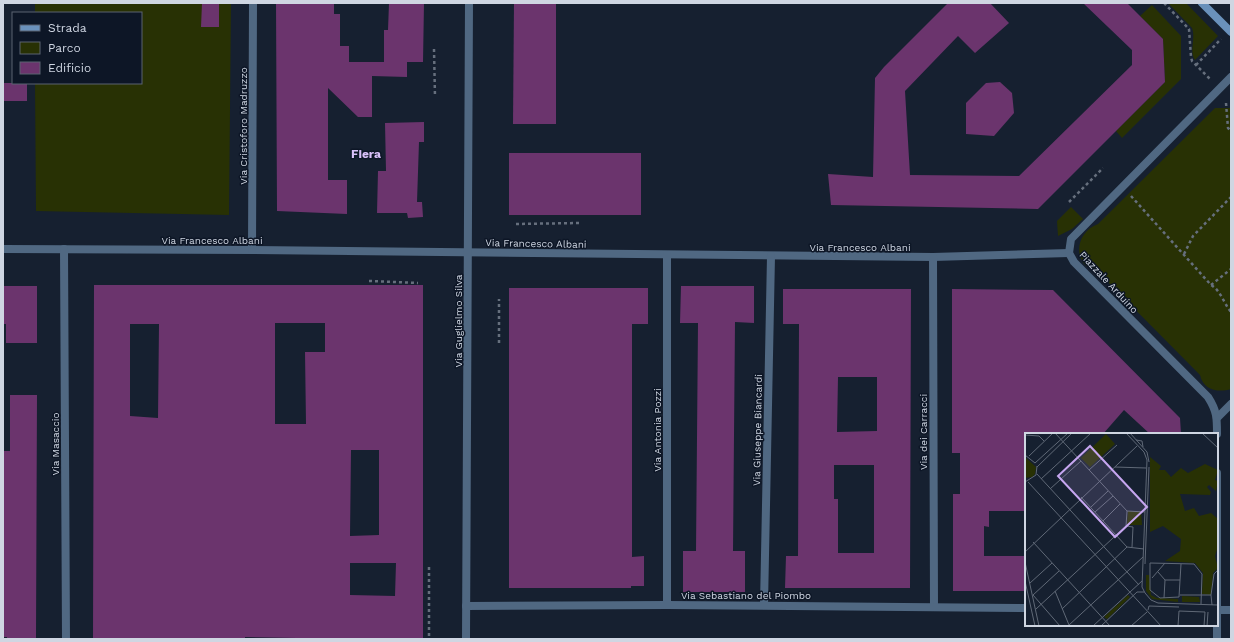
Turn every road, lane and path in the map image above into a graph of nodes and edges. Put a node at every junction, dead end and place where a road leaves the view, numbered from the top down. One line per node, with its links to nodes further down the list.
1 (253, 3): 22 (street, Via Cristoforo Madruzzo)
2 (469, 3): 23 (street, Via Guglielmo Silva)
3 (1164, 3): 8 (path)
4 (1202, 3): 5 (main road)
5 (1231, 32)
6 (1222, 39): 8 (path)
7 (434, 50): 11 (path)
8 (1196, 65): 10 (path)
9 (1231, 77): 24 (street, Piazzale Arduino)
10 (1211, 80)
11 (435, 97)
12 (1226, 104): 13 (path)
13 (1231, 132)
14 (1103, 168): 17 (path)
15 (1128, 192): 25 (path)
16 (1231, 197): 25 (path)
17 (1069, 202)
18 (580, 223): 19 (path)
19 (516, 224)
20 (3, 249): 21 (street, Via Francesco Albani)
21 (64, 249): 22 (street, Via Francesco Albani); 48 (street, Via Masaccio)
22 (252, 250): 23 (street, Via Francesco Albani)
23 (468, 252): 26 (street, Via Francesco Albani); 42 (street, Via Guglielmo Silva)
24 (1069, 253): 28 (street, Via Francesco Albani); 37 (street, Piazzale Arduino)
25 (1184, 254): 32 (path)
26 (667, 255): 27 (street, Via Francesco Albani); 40 (street, Via Antonia Pozzi)
27 (771, 256): 28 (street, Via Francesco Albani); 41 (street, Via Giuseppe Biancardi)
28 (933, 257): 43 (street, Via dei Carracci)
29 (1231, 269): 32 (path)
30 (369, 281): 31 (path)
31 (418, 283)
32 (1211, 285): 34 (path)
33 (499, 299): 35 (path)
34 (1231, 312)
35 (499, 342)
36 (1231, 404): 37 (street)
37 (1217, 418): 38 (street)
38 (1217, 433)
39 (429, 567): 49 (path)
40 (667, 605): 41 (street, Via Sebastiano del Piombo); 42 (street, Via Sebastiano del Piombo)
41 (764, 605): 43 (street, Via Sebastiano del Piombo)
42 (466, 606): 50 (street, Via Guglielmo Silva)
43 (934, 607): 44 (street, Via Sebastiano del Piombo)
44 (1025, 608)
45 (1218, 610): 46 (street)
46 (1231, 610)
47 (1217, 626): 51 (street)
48 (66, 639)
49 (429, 639)
50 (466, 639)
51 (1217, 639)

